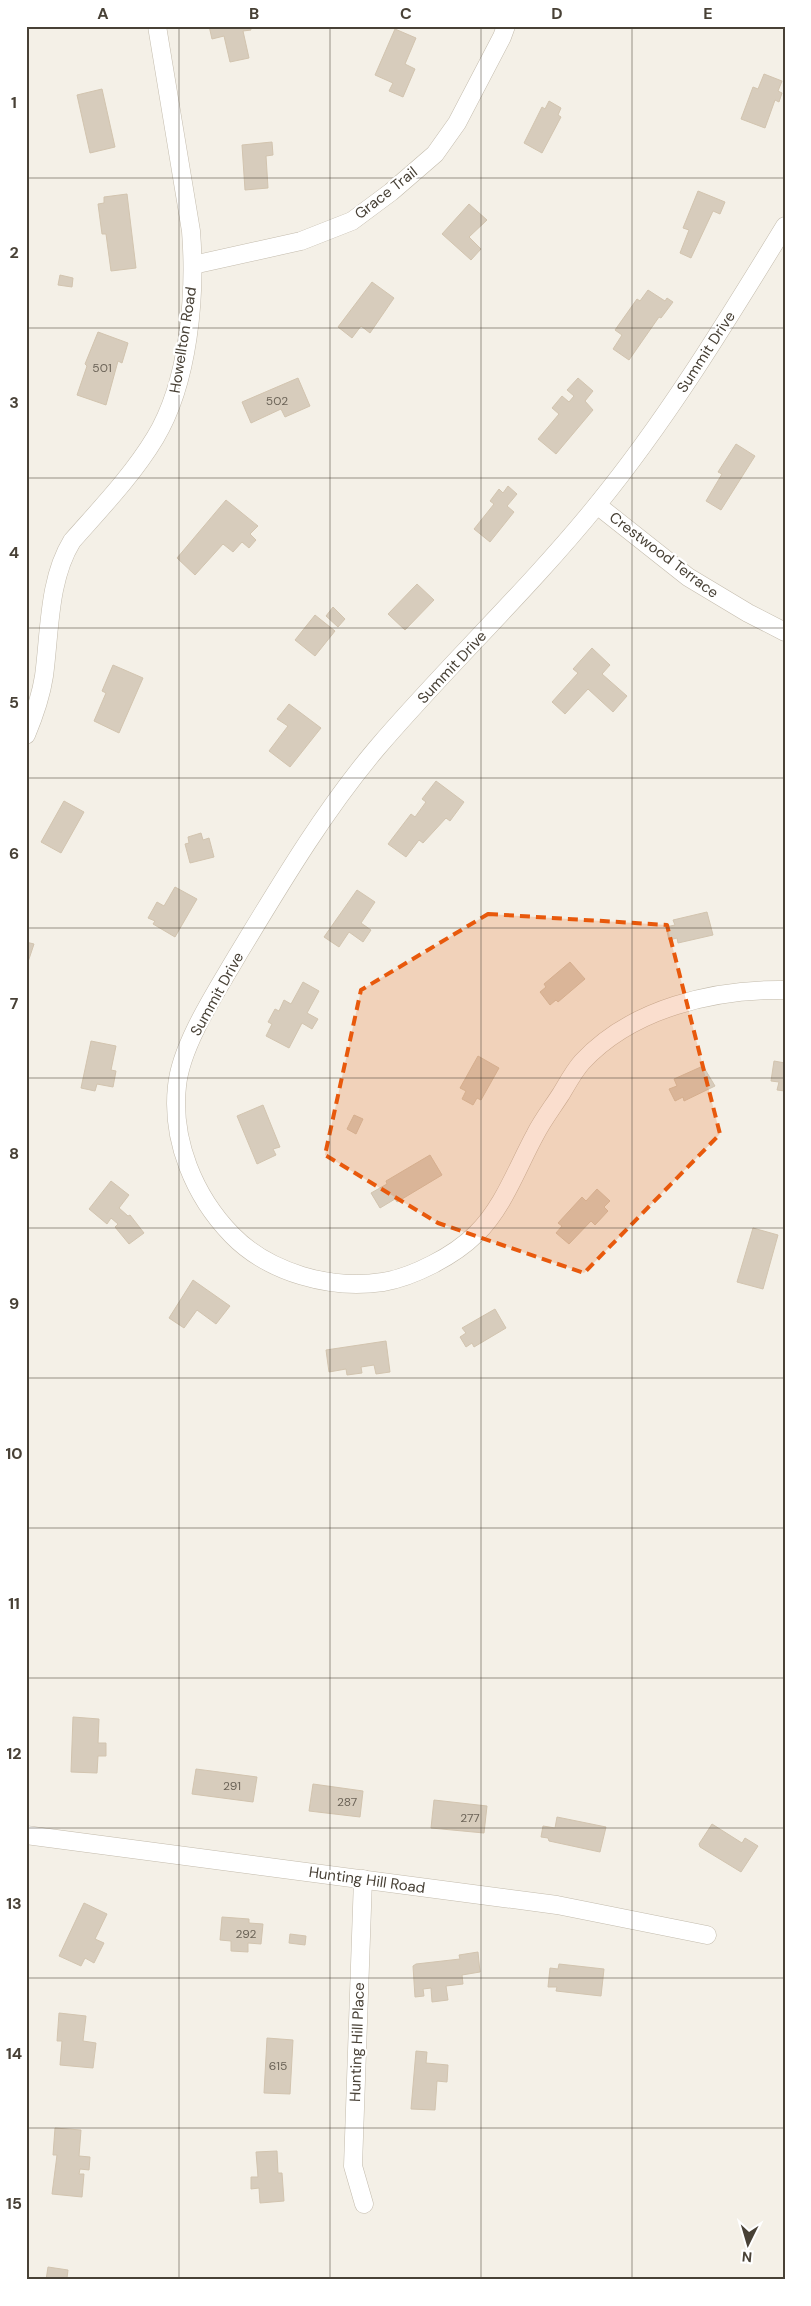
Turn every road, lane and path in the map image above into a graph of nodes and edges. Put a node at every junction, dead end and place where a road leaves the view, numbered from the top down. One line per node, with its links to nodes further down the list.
1 (157, 26): 4 (street, Howellton Road)
2 (506, 26): 4 (street, Grace Trail)
3 (785, 226): 5 (street, Summit Drive)
4 (193, 265): 7 (street, Howellton Road)
5 (597, 505): 6 (street, Crestwood Terrace); 8 (street, Summit Drive)
6 (785, 632)
7 (26, 735)
8 (785, 990)
9 (26, 1835): 10 (street, Hunting Hill Road)
10 (363, 1879): 11 (street, Hunting Hill Road); 12 (street, Hunting Hill Place)
11 (707, 1935)
12 (364, 2204)

